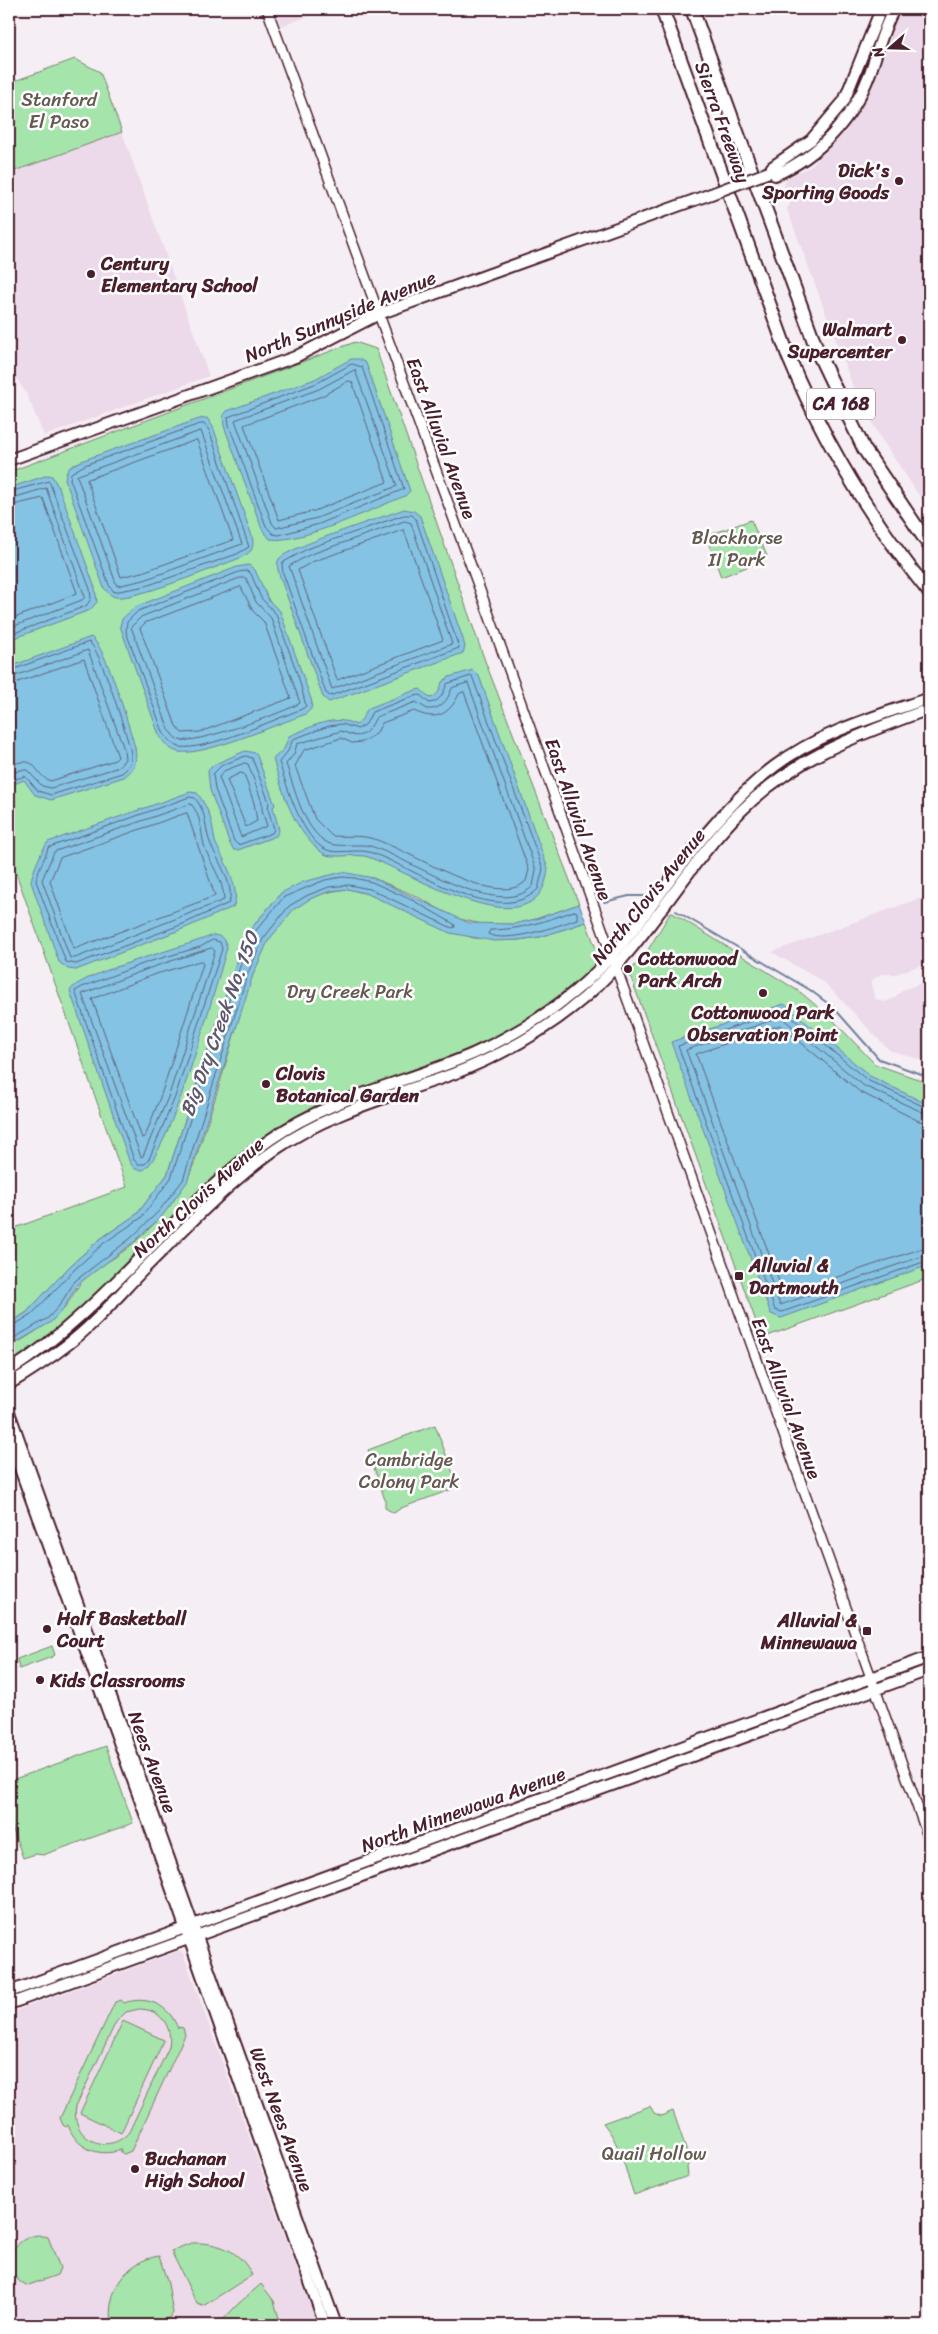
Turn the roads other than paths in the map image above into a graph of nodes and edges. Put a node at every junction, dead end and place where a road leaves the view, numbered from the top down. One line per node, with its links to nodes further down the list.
1 (267, 9): 13 (street, East Alluvial Avenue)
2 (661, 9): 16 (highway, Sierra Freeway / CA 168)
3 (692, 9): 15 (highway, Sierra Freeway / CA 168)
4 (881, 9): 8 (main road, North Sunnyside Avenue)
5 (888, 9): 7 (main road)
6 (894, 9): 7 (main road, North Sunnyside Avenue)
7 (881, 36): 10 (main road, North Sunnyside Avenue)
8 (864, 52): 9 (main road, North Sunnyside Avenue); 10 (main road)
9 (844, 101): 11 (main road); 12 (main road, North Sunnyside Avenue)
10 (837, 130): 11 (main road, North Sunnyside Avenue)
11 (797, 165): 12 (main road, North Sunnyside Avenue)
12 (769, 172): 13 (main road, North Sunnyside Avenue, bridge)
13 (379, 314): 14 (main road, North Sunnyside Avenue); 21 (street, East Alluvial Avenue)
14 (9, 460)
15 (929, 545)
16 (929, 592)
17 (929, 698): 19 (main road, North Clovis Avenue)
18 (929, 709): 20 (main road, North Clovis Avenue)
19 (751, 786): 20 (main road); 21 (main road, North Clovis Avenue)
20 (715, 840): 22 (main road, North Clovis Avenue)
21 (611, 957): 22 (street, East Alluvial Avenue); 23 (main road, North Clovis Avenue)
22 (615, 968): 24 (main road, North Clovis Avenue); 31 (street, East Alluvial Avenue)
23 (473, 1054): 24 (main road); 25 (main road, North Clovis Avenue)
24 (400, 1093): 26 (main road, North Clovis Avenue)
25 (9, 1371)
26 (9, 1384)
27 (9, 1412): 34 (main road, Nees Avenue)
28 (9, 1438): 34 (main road, Nees Avenue)
29 (929, 1657): 31 (main road, North Minnewawa Avenue)
30 (929, 1670): 32 (main road, North Minnewawa Avenue)
31 (871, 1678): 32 (street, East Alluvial Avenue); 34 (main road, North Minnewawa Avenue)
32 (875, 1690): 33 (street, East Alluvial Avenue); 35 (main road, North Minnewawa Avenue)
33 (929, 1839)
34 (189, 1927): 35 (main road, West Nees Avenue); 36 (main road, North Minnewawa Avenue)
35 (193, 1937): 38 (main road, North Minnewawa Avenue); 40 (main road, West Nees Avenue); 41 (main road, West Nees Avenue)
36 (24, 1986): 37 (main road, North Minnewawa Avenue); 38 (main road)
37 (9, 1992)
38 (28, 1997): 39 (main road, North Minnewawa Avenue)
39 (9, 2004)
40 (251, 2117): 41 (street); 42 (main road, West Nees Avenue)
41 (299, 2218): 43 (main road, West Nees Avenue)
42 (325, 2325)
43 (336, 2325)

